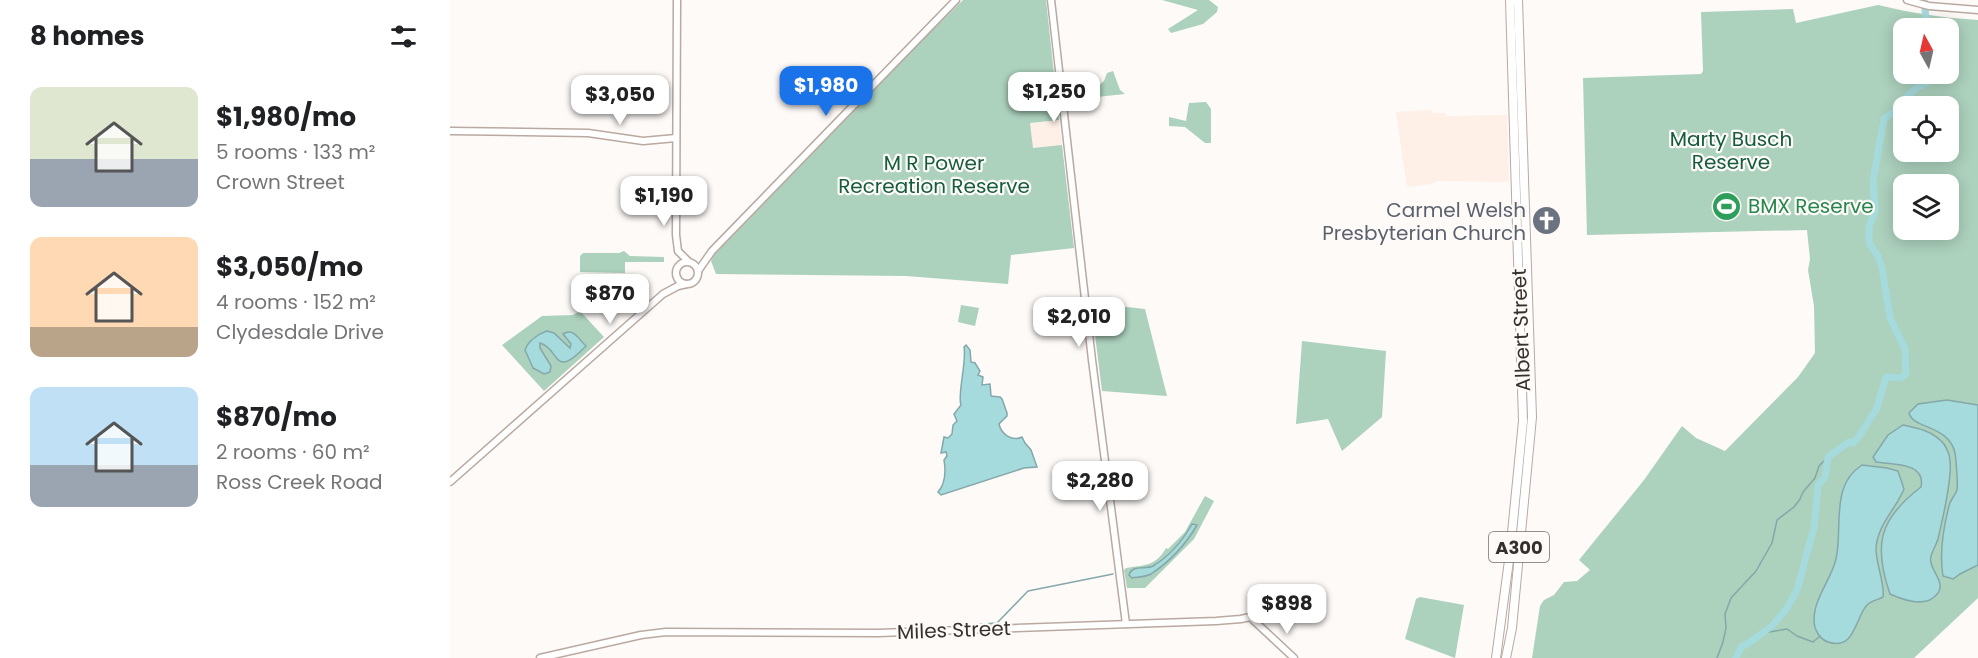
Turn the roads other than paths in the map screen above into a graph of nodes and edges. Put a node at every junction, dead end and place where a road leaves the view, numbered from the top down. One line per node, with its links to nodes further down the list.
1 (676, 0): 9 (street)
2 (956, 0): 11 (street)
3 (1051, 0): 19 (street)
4 (1510, 0): 18 (highway, Albert Street / A300)
5 (1518, 0): 18 (highway, Albert Street / A300)
6 (1907, 0): 7 (street)
7 (1978, 10)
8 (450, 130): 9 (street)
9 (676, 138): 10 (street)
10 (675, 207): 12 (street); 13 (street)
11 (712, 251): 12 (street); 14 (street)
12 (690, 262): 13 (street); 14 (street)
13 (676, 271): 15 (street); 16 (street)
14 (698, 271): 15 (street)
15 (687, 284): 16 (street)
16 (663, 294): 17 (street)
17 (450, 482)
18 (1514, 554): 22 (highway, Albert Street / A300); 23 (highway, Albert Street / A300)
19 (1126, 624): 20 (street, Miles Street); 21 (street, Miles Street)
20 (540, 658)
21 (1294, 658)
22 (1496, 658)
23 (1506, 658)

